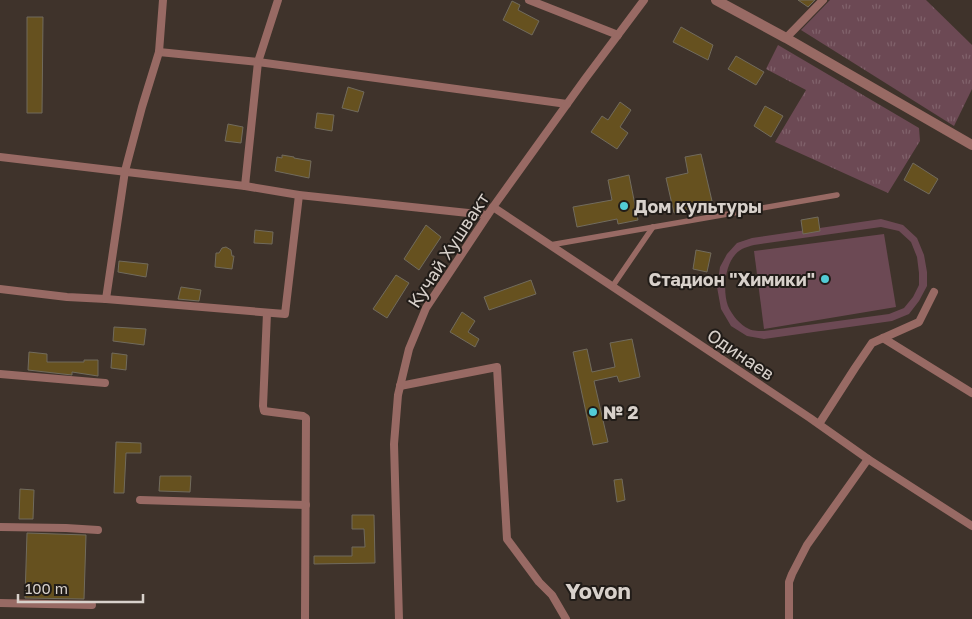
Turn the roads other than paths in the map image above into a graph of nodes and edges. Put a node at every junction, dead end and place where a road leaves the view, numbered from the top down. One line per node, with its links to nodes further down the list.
1 (163, 0): 9 (street)
2 (278, 0): 10 (street)
3 (529, 0): 7 (street)
4 (644, 0): 7 (street, Кучай Хушвакт)
5 (716, 0): 8 (street)
6 (824, 0): 8 (street)
7 (618, 35): 11 (street, Кучай Хушвакт)
8 (786, 38): 12 (street)
9 (159, 52): 10 (street); 14 (street)
10 (258, 62): 11 (street); 15 (street)
11 (567, 104): 18 (street, Кучай Хушвакт)
12 (972, 144)
13 (0, 157): 14 (street)
14 (125, 172): 15 (street); 25 (street)
15 (245, 186): 16 (street)
16 (299, 195): 19 (street); 26 (street)
17 (837, 195): 20 (street)
18 (493, 207): 19 (street, Кучай Хушвакт); 21 (street, Одинаев)
19 (487, 215): 30 (street, Кучай Хушвакт)
20 (653, 227): 21 (street); 22 (street)
21 (550, 245): 22 (street, Одинаев)
22 (612, 287): 32 (street, Одинаев)
23 (0, 289): 25 (street)
24 (934, 292): 27 (street)
25 (106, 299): 26 (street)
26 (267, 313): 35 (street)
27 (883, 338): 31 (street); 32 (street)
28 (0, 374): 29 (street)
29 (105, 383)
30 (400, 386): 42 (street, Кучай Хушвакт); 43 (street)
31 (972, 393)
32 (819, 424): 33 (street, Одинаев)
33 (868, 459): 36 (street, Одинаев); 44 (street)
34 (140, 500): 35 (street)
35 (306, 505): 41 (street)
36 (972, 526)
37 (0, 527): 38 (street)
38 (98, 530)
39 (0, 603): 40 (street)
40 (92, 605)
41 (305, 619)
42 (399, 619)
43 (566, 619)
44 (789, 619)

